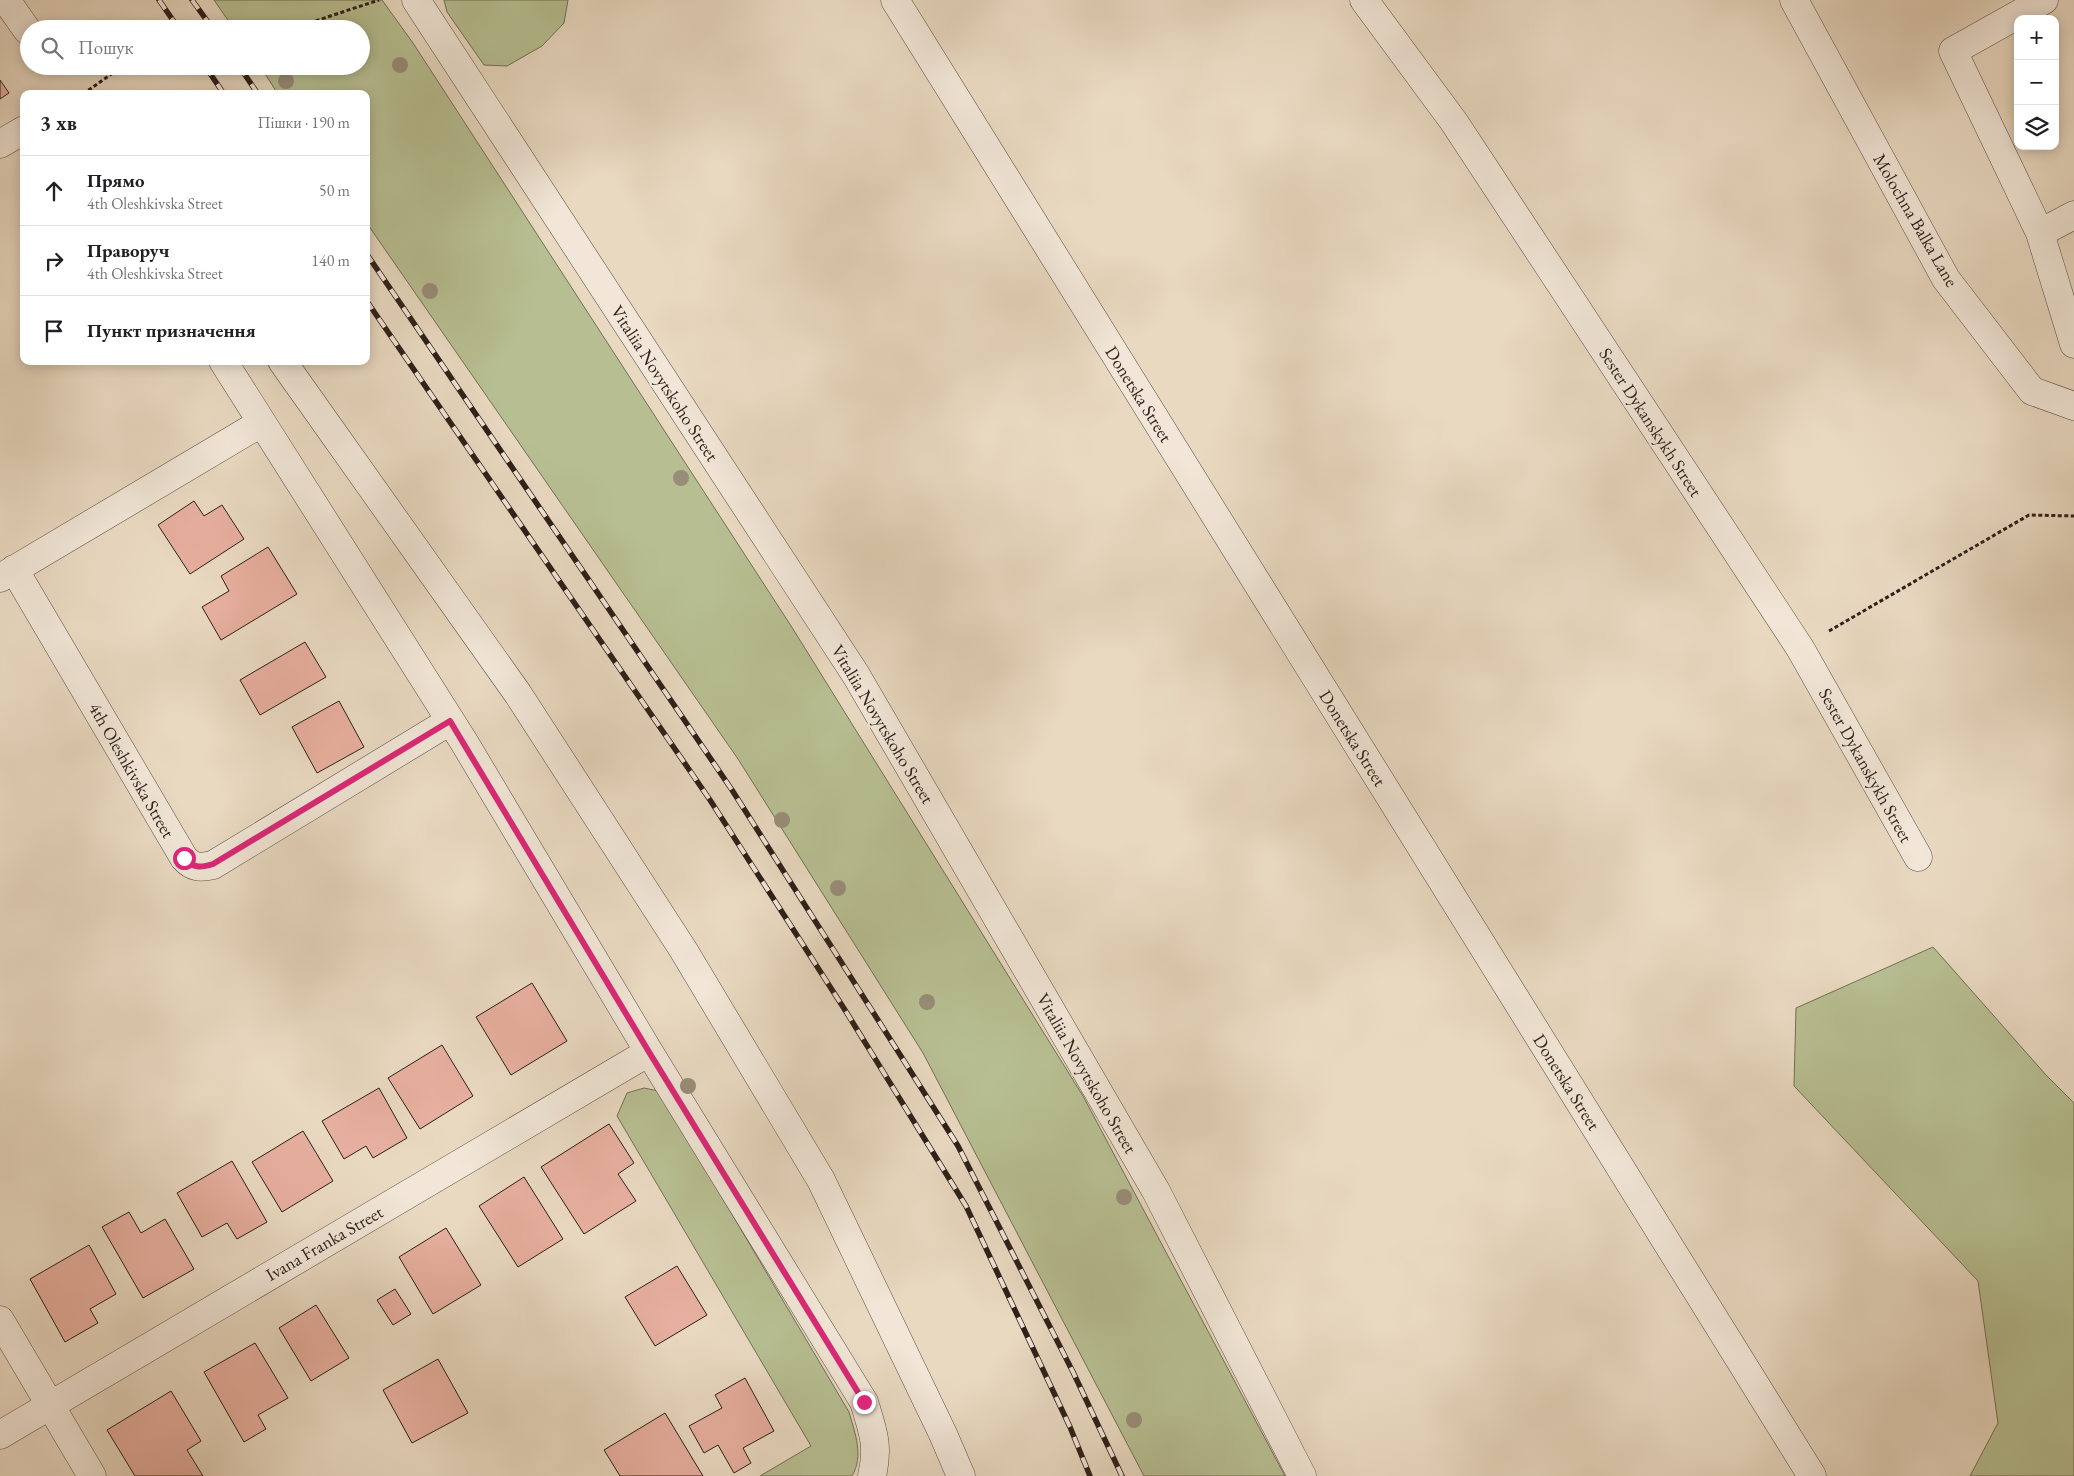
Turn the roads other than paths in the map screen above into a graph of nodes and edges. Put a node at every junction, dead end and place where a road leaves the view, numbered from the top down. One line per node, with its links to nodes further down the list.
1 (6, 0): 7 (street)
2 (416, 0): 27 (street, Vitaliia Novytskoho Street)
3 (894, 0): 28 (street, Donetska Street)
4 (1364, 0): 19 (street, Sester Dykanskykh Street)
5 (1794, 0): 15 (street, Molochna Balka Lane)
6 (2044, 0): 11 (street)
7 (20, 20)
8 (20, 132): 9 (street)
9 (0, 144)
10 (2074, 215): 11 (street)
11 (2040, 233): 12 (street)
12 (2074, 344)
13 (225, 365): 16 (street)
14 (285, 365): 26 (street)
15 (2074, 406)
16 (261, 423): 17 (street, 4th Oleshkivska Street); 18 (street)
17 (7, 574): 18 (street, 4th Oleshkivska Street)
18 (450, 721): 20 (street)
19 (1918, 857)
20 (649, 1052): 22 (street, Ivana Franka Street); 25 (street)
21 (0, 1320): 22 (street)
22 (51, 1404): 23 (street, Ivana Franka Street); 24 (street)
23 (0, 1435)
24 (92, 1476)
25 (872, 1476)
26 (961, 1476)
27 (1302, 1476)
28 (1812, 1476)

